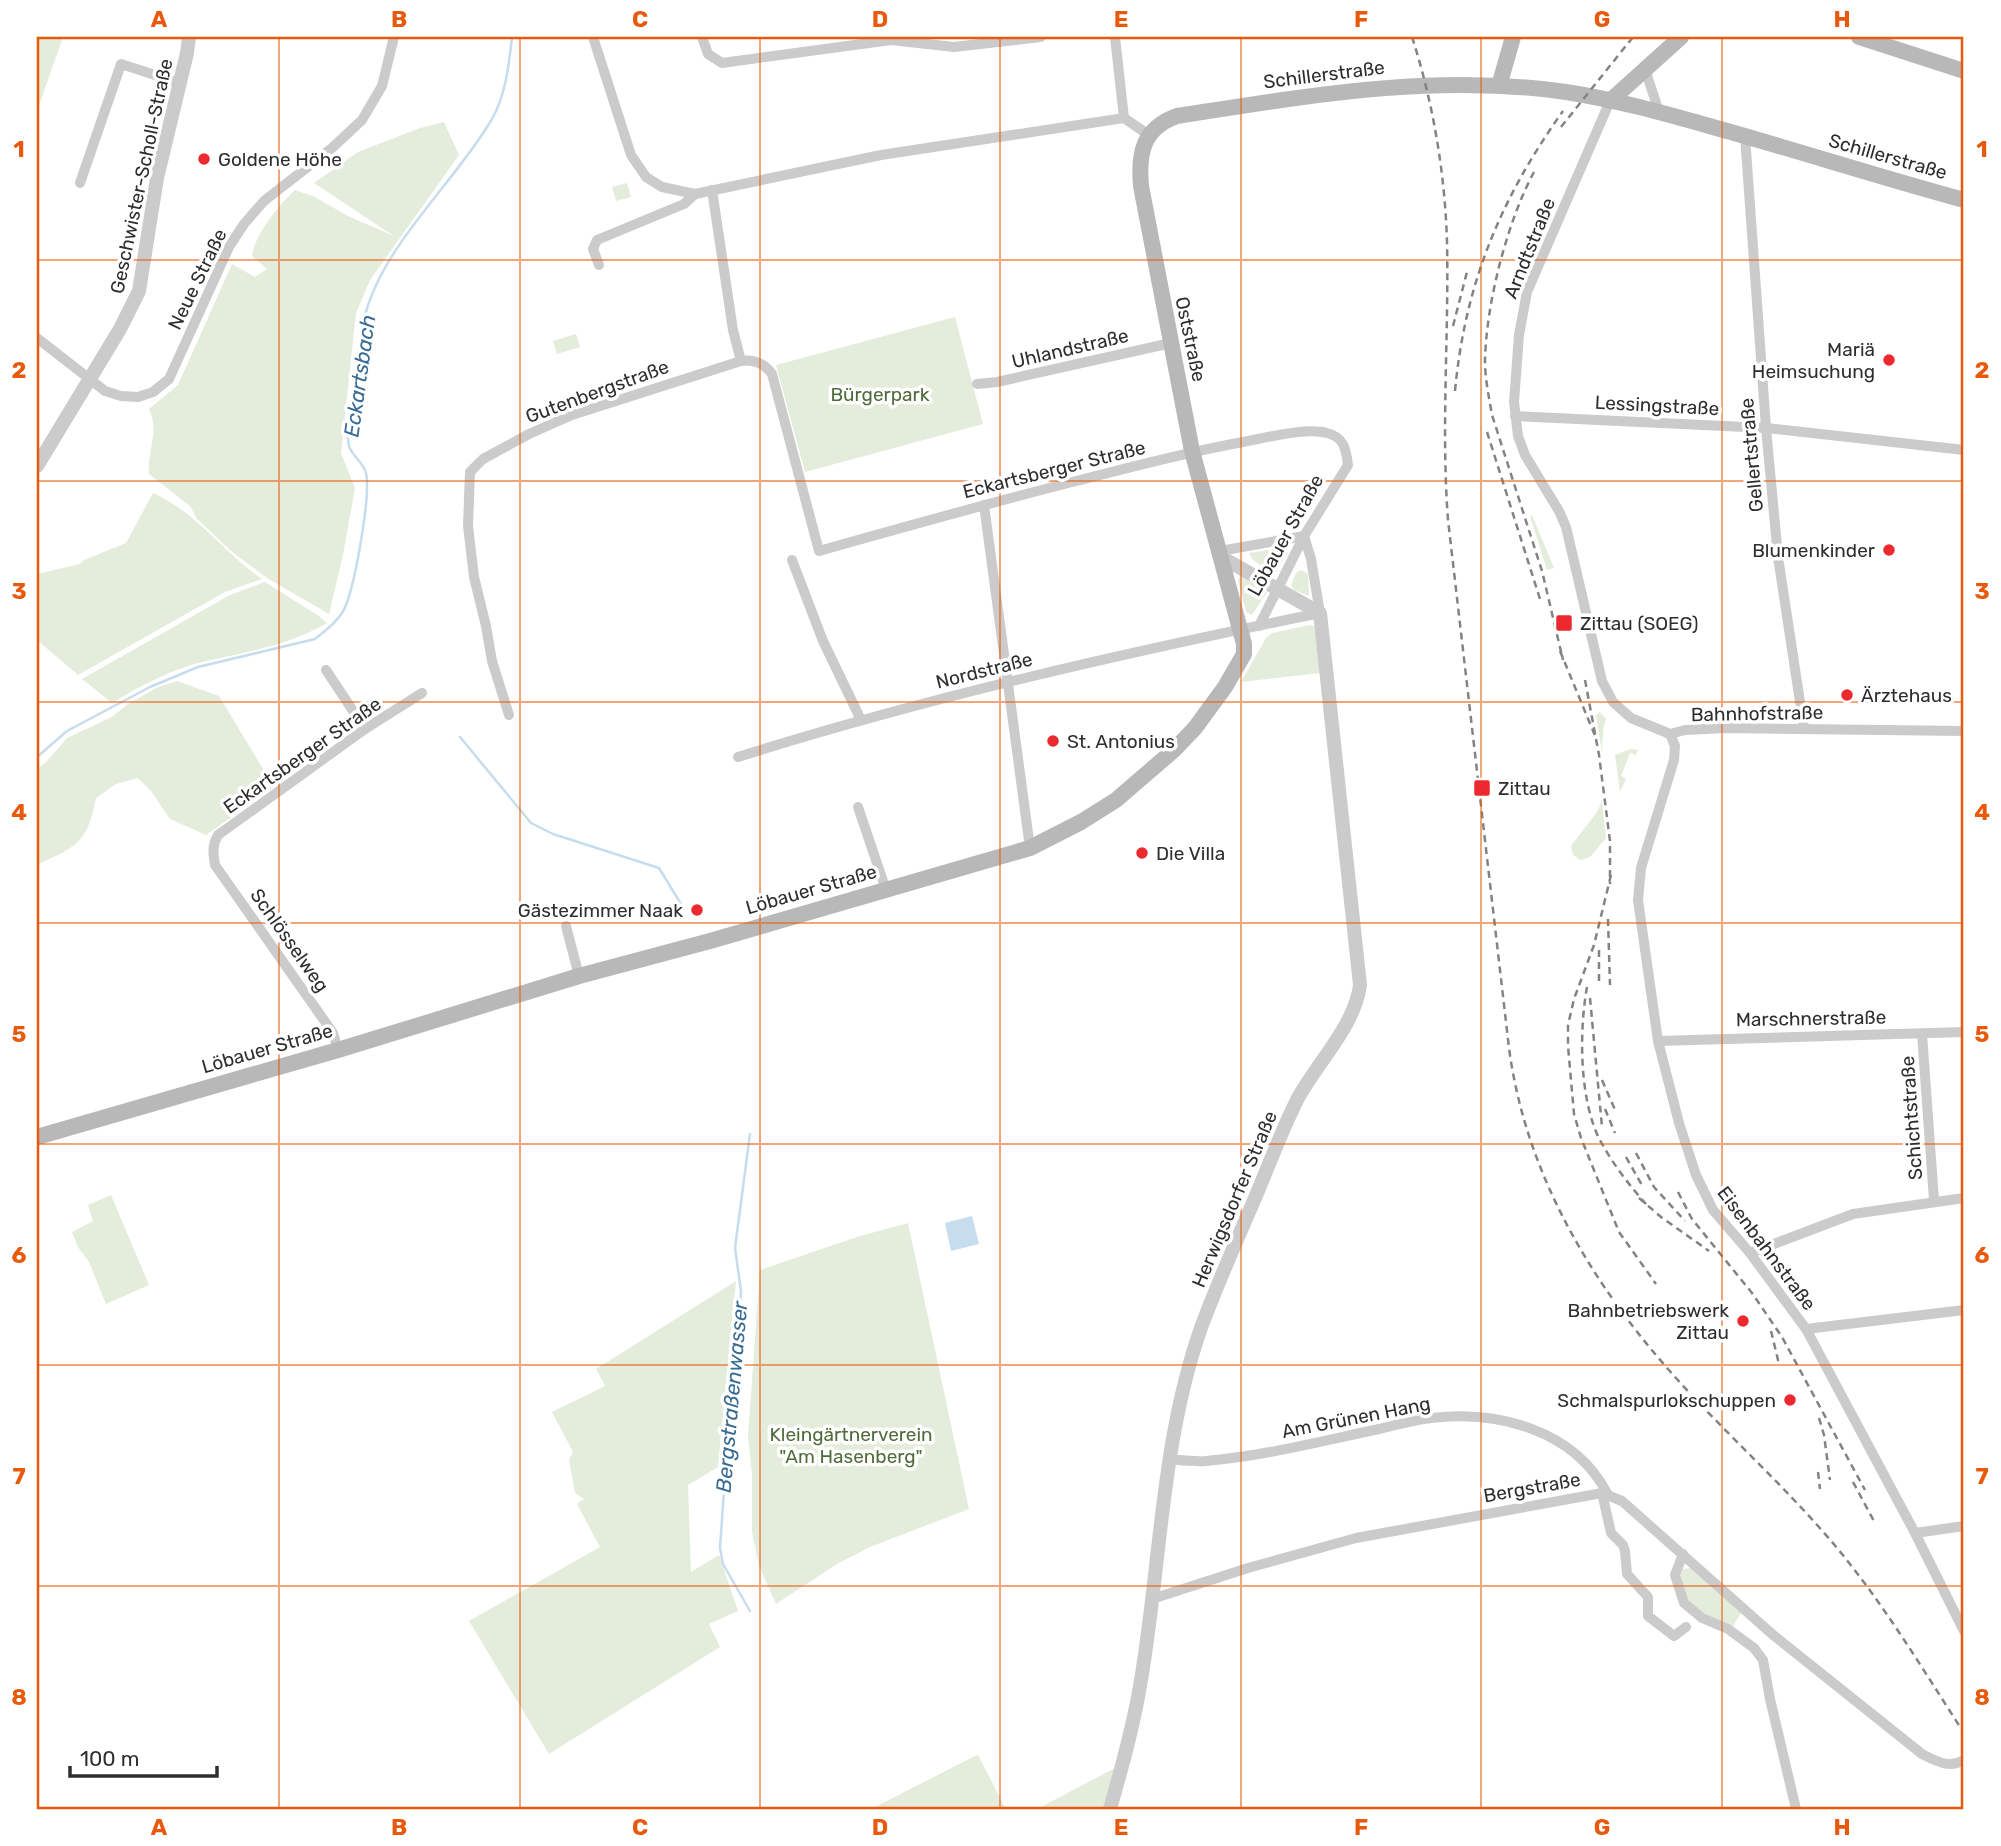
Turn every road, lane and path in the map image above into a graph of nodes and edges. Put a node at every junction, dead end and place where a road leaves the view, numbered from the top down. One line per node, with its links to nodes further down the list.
1 (189, 37): 12 (street, Geschwister-Scholl-Straße)
2 (394, 37): 27 (street, Neue Straße)
3 (593, 37): 21 (street)
4 (702, 37): 5 (street)
5 (1041, 37)
6 (1115, 37): 16 (street)
7 (1513, 37): 13 (main road)
8 (1681, 37): 10 (main road)
9 (1859, 37): 11 (main road)
10 (1645, 69): 14 (main road); 15 (street)
11 (1964, 71)
12 (180, 83): 19 (street); 27 (street, Geschwister-Scholl-Straße)
13 (1499, 86): 14 (main road, Schillerstraße); 17 (main road, Schillerstraße)
14 (1610, 101): 15 (main road, Schillerstraße); 29 (street, Arndtstraße)
15 (1659, 112): 18 (main road, Schillerstraße)
16 (1124, 118): 17 (street); 20 (street)
17 (1149, 135): 25 (main road, Oststraße)
18 (1745, 136): 22 (main road, Schillerstraße); 30 (street, Gellertstraße)
19 (80, 183)
20 (712, 190): 21 (street); 26 (street)
21 (695, 194): 23 (street)
22 (1964, 200)
23 (599, 265)
24 (37, 338): 27 (street, Neue Straße)
25 (1171, 343): 28 (street, Uhlandstraße); 33 (main road, Oststraße)
26 (741, 361): 35 (street, Eckartsberger Straße); 46 (street, Gutenbergstraße)
27 (91, 379): 34 (street, Geschwister-Scholl-Straße)
28 (977, 384)
29 (1515, 416): 30 (street, Lessingstraße); 51 (street, Bahnhofstraße)
30 (1766, 428): 32 (street, Lessingstraße); 48 (street, Gellertstraße)
31 (1301, 432): 33 (street, Eckartsberger Straße); 36 (street, Löbauer Straße)
32 (1964, 450)
33 (1192, 451): 35 (street, Eckartsberger Straße); 37 (main road, Oststraße)
34 (37, 466)
35 (984, 505): 44 (street)
36 (1304, 536): 37 (street); 39 (street, Löbauer Straße); 40 (street)
37 (1220, 554): 39 (street); 42 (main road, Oststraße)
38 (792, 560): 47 (street)
39 (1278, 589): 40 (street); 41 (street, Löbauer Straße)
40 (1320, 613): 41 (street); 69 (street, Herwigsdorfer Straße)
41 (1259, 626): 42 (street, Löbauer Straße)
42 (1241, 630): 44 (street, Nordstraße); 54 (main road, Löbauer Straße)
43 (326, 670): 49 (street)
44 (1007, 681): 47 (street, Nordstraße); 54 (street)
45 (422, 693): 49 (street, Eckartsberger Straße)
46 (509, 715)
47 (861, 720): 52 (street, Nordstraße)
48 (1804, 728): 50 (street, Bahnhofstraße); 51 (street, Bahnhofstraße)
49 (365, 729): 55 (street, Eckartsberger Straße)
50 (1964, 731)
51 (1670, 734): 61 (street, Eisenbahnstraße)
52 (738, 757)
53 (858, 807): 56 (street)
54 (1030, 848): 56 (main road, Löbauer Straße)
55 (212, 852): 62 (street, Schlösselweg)
56 (886, 890): 58 (main road, Löbauer Straße)
57 (566, 926): 58 (street)
58 (579, 976): 62 (main road, Löbauer Straße)
59 (1964, 1032): 60 (street, Marschnerstraße)
60 (1922, 1034): 61 (street, Marschnerstraße); 65 (street, Schichtstraße)
61 (1658, 1041): 66 (street, Eisenbahnstraße)
62 (338, 1050): 63 (main road, Löbauer Straße)
63 (37, 1137)
64 (1964, 1198): 65 (street)
65 (1934, 1200): 66 (street)
66 (1750, 1253): 68 (street, Eisenbahnstraße)
67 (1964, 1310): 68 (street)
68 (1806, 1329): 72 (street, Eisenbahnstraße)
69 (1168, 1459): 70 (street, Am Grünen Hang); 74 (street, Herwigsdorfer Straße)
70 (1604, 1493): 73 (street, Bergstraße); 74 (street, Bergstraße); 75 (street)
71 (1964, 1526): 72 (street)
72 (1915, 1533): 76 (street, Eisenbahnstraße)
73 (1683, 1555): 77 (street, Bergstraße); 79 (street)
74 (1152, 1599): 78 (street, Herwigsdorfer Straße)
75 (1686, 1627)
76 (1964, 1632)
77 (1963, 1764)
78 (1110, 1809)
79 (1796, 1809)

